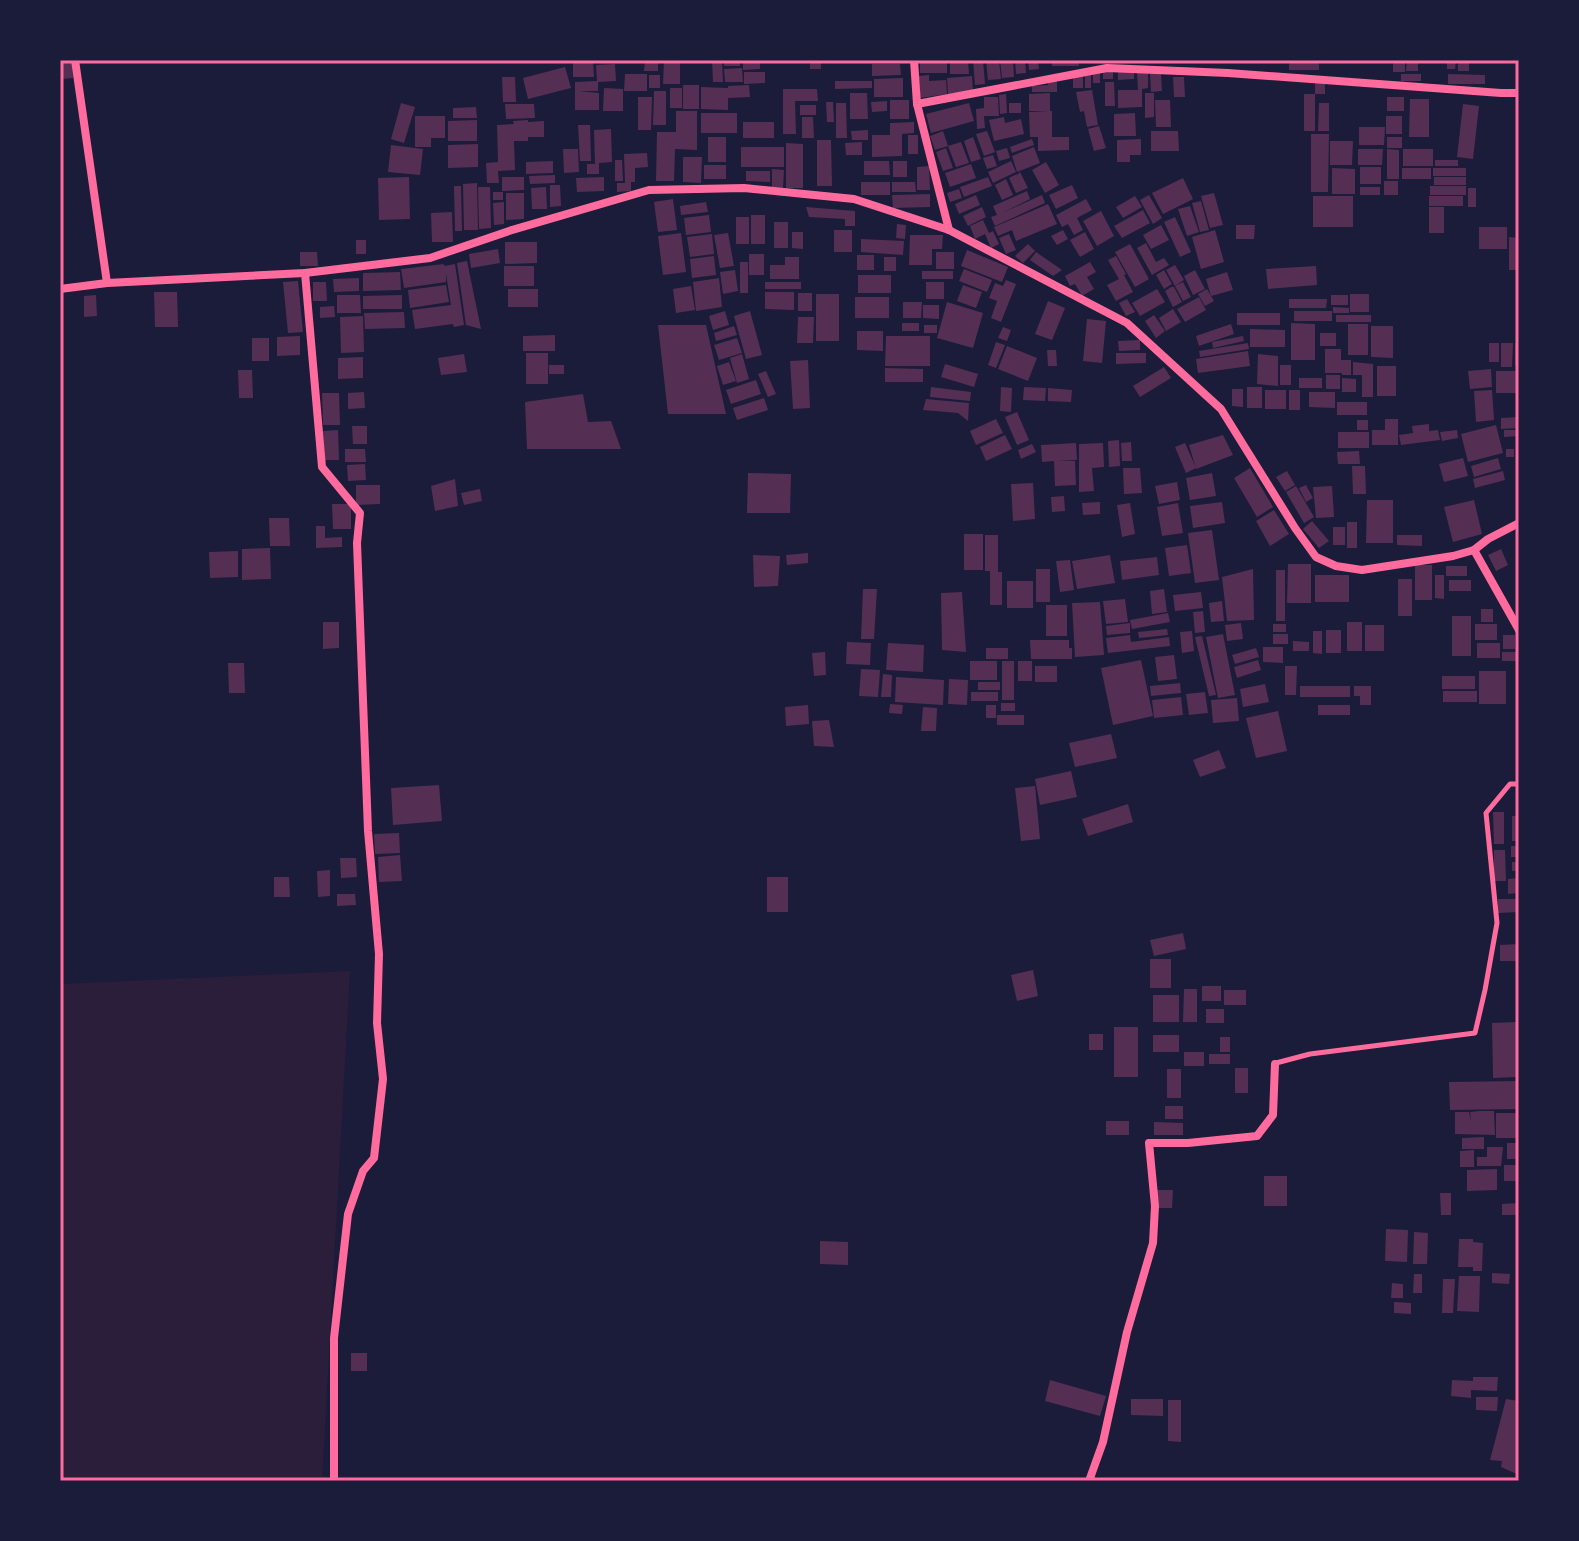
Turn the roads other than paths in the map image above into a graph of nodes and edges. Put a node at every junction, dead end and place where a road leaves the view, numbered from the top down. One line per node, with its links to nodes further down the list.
1 (75, 60): 7 (street)
2 (914, 60): 4 (street)
3 (1519, 93): 4 (street)
4 (917, 104): 5 (street)
5 (949, 230): 6 (street); 10 (street)
6 (305, 273): 7 (street); 14 (street)
7 (107, 283): 8 (street)
8 (60, 289)
9 (1519, 523): 10 (street)
10 (1474, 550): 11 (street)
11 (1519, 630)
12 (1519, 784): 13 (lane)
13 (1275, 1064): 15 (street)
14 (334, 1481)
15 (1089, 1481)

